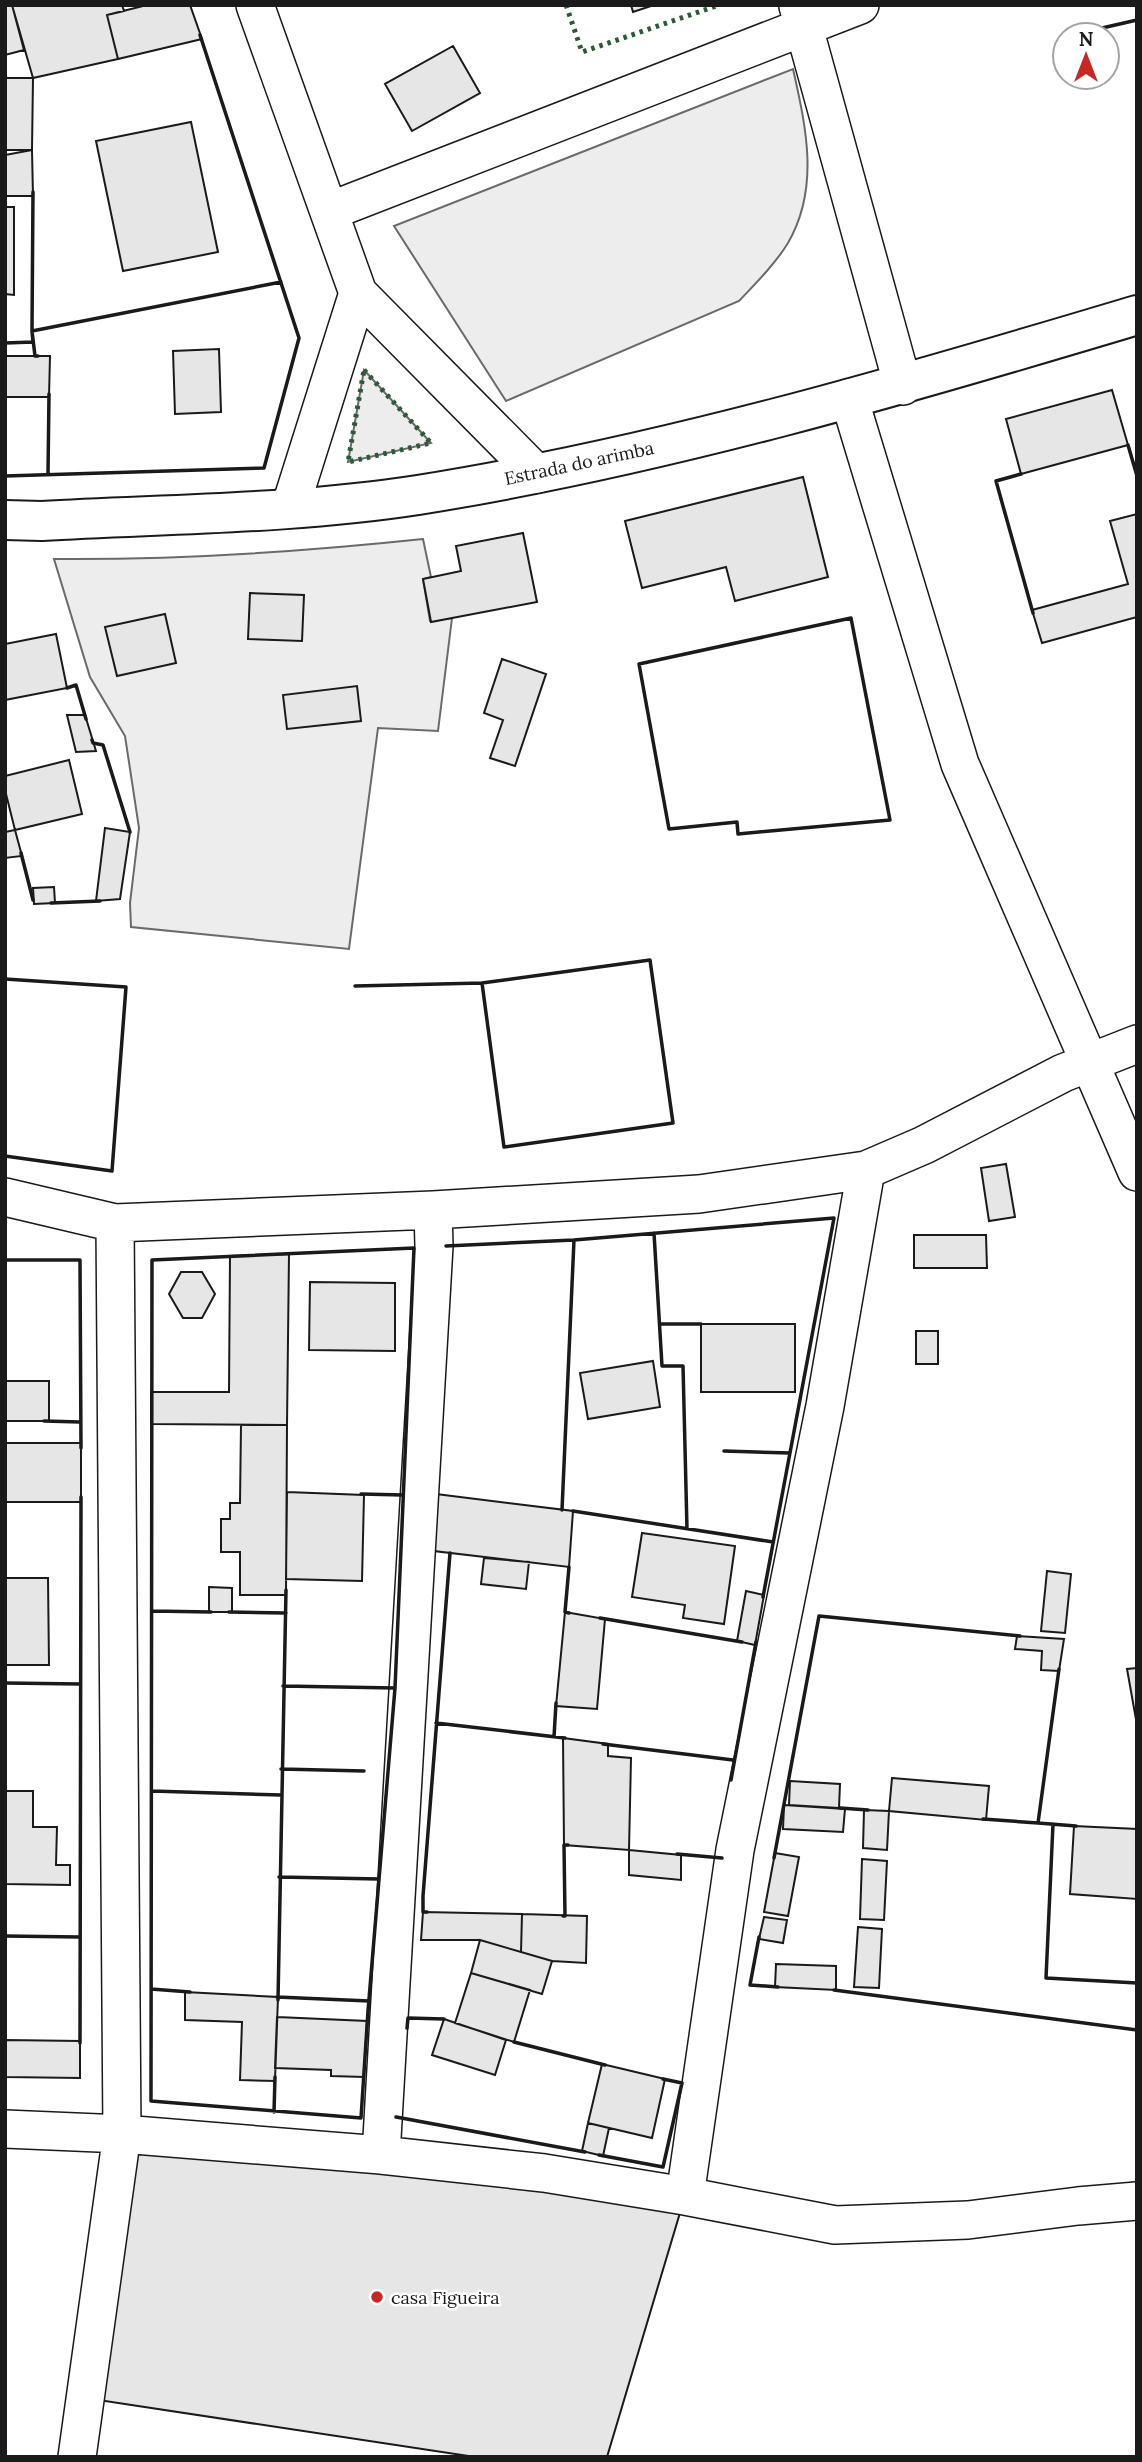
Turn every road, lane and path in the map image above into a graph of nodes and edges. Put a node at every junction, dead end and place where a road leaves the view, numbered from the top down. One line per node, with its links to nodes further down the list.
1 (255, 5): 4 (street)
2 (860, 5): 3 (street)
3 (801, 17): 4 (street); 7 (street)
4 (330, 211): 5 (street)
5 (358, 293): 9 (street); 10 (street)
6 (1137, 315): 7 (main road, Estrada do arimba)
7 (903, 386): 8 (main road, Estrada do arimba)
8 (849, 398): 9 (main road, Estrada do arimba); 13 (street)
9 (537, 474): 10 (main road, Estrada do arimba)
10 (290, 508): 11 (main road, Estrada do arimba)
11 (5, 520)
12 (1137, 1044): 13 (street)
13 (1087, 1062): 14 (street); 15 (street)
14 (866, 1170): 17 (street); 22 (street)
15 (1137, 1172)
16 (5, 1197): 18 (street)
17 (432, 1210): 18 (street); 21 (street)
18 (115, 1223): 20 (street)
19 (5, 2129): 20 (street)
20 (122, 2134): 21 (street); 24 (street)
21 (382, 2155): 22 (street)
22 (685, 2196): 23 (street)
23 (1137, 2201)
24 (77, 2457)

